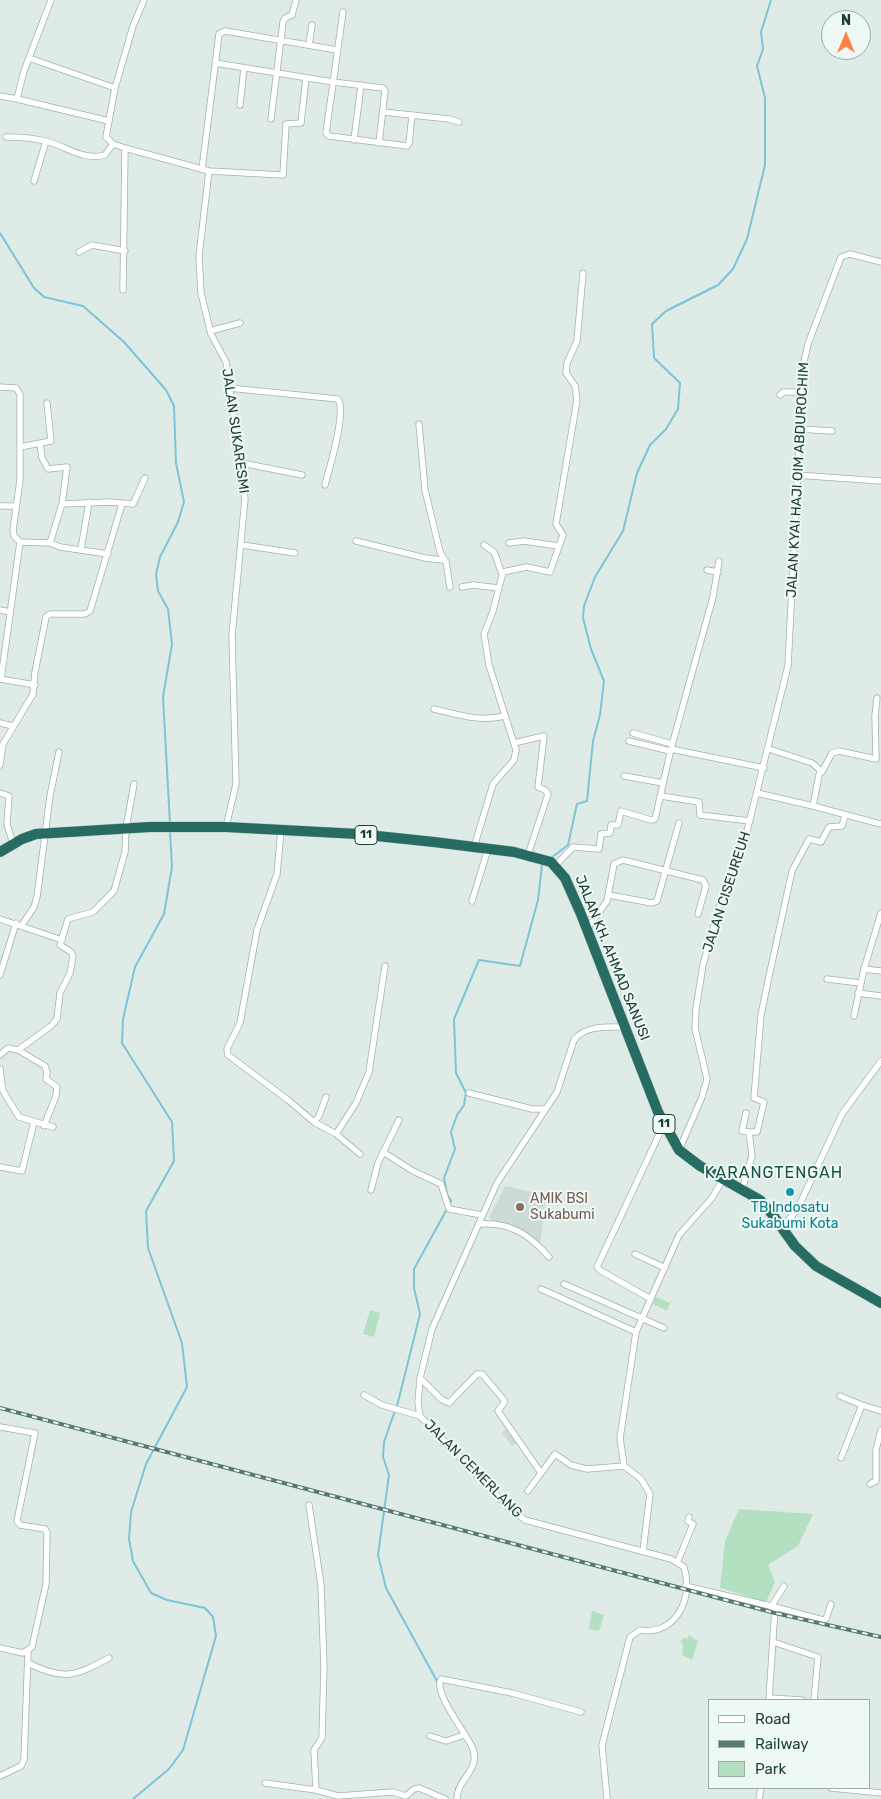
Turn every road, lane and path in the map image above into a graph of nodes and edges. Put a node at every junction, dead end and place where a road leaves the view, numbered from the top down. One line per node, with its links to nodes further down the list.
1 (51, 0): 9 (street)
2 (144, 0): 16 (street)
3 (296, 0): 6 (street)
4 (342, 12): 8 (street)
5 (312, 26): 7 (street)
6 (282, 41): 7 (street); 10 (street, JALAN SUKARESMI); 12 (street)
7 (309, 45): 8 (street)
8 (337, 50): 14 (street)
9 (29, 58): 16 (street); 18 (street)
10 (215, 63): 11 (street); 31 (street, JALAN SUKARESMI)
11 (244, 68): 12 (street); 19 (street)
12 (276, 73): 13 (street); 22 (street)
13 (306, 78): 14 (street); 31 (street)
14 (333, 82): 15 (street); 26 (street)
15 (361, 86): 20 (street); 26 (street)
16 (115, 88): 23 (street)
17 (0, 96): 18 (street)
18 (17, 99): 23 (street)
19 (240, 105)
20 (383, 112): 21 (street); 28 (street)
21 (412, 116): 24 (street); 28 (street)
22 (271, 119)
23 (109, 121): 29 (street)
24 (459, 122)
25 (6, 137): 27 (street)
26 (354, 140): 28 (street)
27 (46, 142): 29 (street); 32 (street)
28 (380, 143)
29 (112, 144): 30 (street)
30 (125, 148): 31 (street); 34 (street)
31 (206, 170): 39 (street, JALAN SUKARESMI)
32 (34, 182)
33 (78, 252): 34 (street)
34 (125, 252): 37 (street)
35 (881, 262): 42 (street, JALAN KYAI HAJI OIM ABDUROCHIM)
36 (583, 273): 67 (street)
37 (123, 290)
38 (240, 323): 39 (street)
39 (210, 331): 41 (street, JALAN SUKARESMI)
40 (0, 387): 49 (street)
41 (228, 388): 50 (street, JALAN SUKARESMI); 55 (street)
42 (801, 392): 43 (street); 46 (street, JALAN KYAI HAJI OIM ABDUROCHIM)
43 (780, 395)
44 (47, 403): 48 (street)
45 (419, 424): 71 (street)
46 (799, 429): 47 (street); 52 (street, JALAN KYAI HAJI OIM ABDUROCHIM)
47 (832, 430)
48 (40, 444): 49 (street); 57 (street)
49 (20, 447): 60 (street)
50 (242, 463): 51 (street); 65 (street, JALAN SUKARESMI)
51 (302, 474)
52 (796, 475): 54 (street); 92 (street, JALAN KYAI HAJI OIM ABDUROCHIM)
53 (145, 478): 58 (street)
54 (881, 481)
55 (325, 485)
56 (89, 502): 57 (street); 58 (street); 68 (street)
57 (62, 504): 64 (street)
58 (122, 504): 70 (street)
59 (0, 506): 60 (street)
60 (16, 506): 62 (street)
61 (356, 541): 71 (street)
62 (20, 542): 64 (street); 80 (street)
63 (509, 542): 67 (street)
64 (50, 543): 68 (street)
65 (242, 545): 69 (street); 108 (street, JALAN SUKARESMI)
66 (484, 545): 75 (street)
67 (558, 546): 75 (street)
68 (81, 549): 70 (street)
69 (295, 553)
70 (108, 554): 82 (street)
71 (443, 560): 76 (street)
72 (719, 561): 74 (street)
73 (708, 570): 74 (street)
74 (718, 572): 91 (street)
75 (502, 574): 78 (street)
76 (450, 587)
77 (462, 587): 78 (street)
78 (499, 588): 85 (street)
79 (0, 610): 80 (street)
80 (10, 612): 81 (street)
81 (1, 679): 82 (street)
82 (35, 685): 87 (street)
83 (877, 698): 96 (street)
84 (434, 709): 85 (street)
85 (505, 716): 90 (street)
86 (0, 723): 87 (street)
87 (12, 726): 94 (street)
88 (633, 733): 91 (street)
89 (630, 741): 91 (street)
90 (514, 743): 113 (street); 116 (street)
91 (671, 748): 95 (street); 98 (street)
92 (769, 748): 95 (street, JALAN CISEUREUH); 96 (street)
93 (59, 752): 111 (street)
94 (0, 764)
95 (764, 768): 101 (street, JALAN CISEUREUH)
96 (819, 769): 103 (street)
97 (624, 776): 98 (street)
98 (663, 783): 102 (street)
99 (134, 784): 109 (street)
100 (0, 793): 112 (street)
101 (757, 793): 103 (street); 105 (street, JALAN CISEUREUH)
102 (661, 796): 105 (street); 117 (street)
103 (813, 806): 104 (street)
104 (845, 816): 107 (street); 153 (street)
105 (750, 821): 155 (street, JALAN CISEUREUH)
106 (679, 823): 118 (street)
107 (881, 824)
108 (226, 827): 109 (highway, 11); 110 (highway, 11)
109 (126, 828): 111 (highway, 11); 128 (street)
110 (281, 830): 113 (highway, 11); 149 (street)
111 (45, 833): 112 (highway, 11); 126 (street)
112 (13, 844): 115 (highway, 11)
113 (474, 847): 114 (highway, 11)
114 (488, 849): 116 (highway, 11); 120 (street)
115 (0, 852)
116 (528, 855): 117 (highway, 11)
117 (553, 864): 123 (highway, JALAN KH. AHMAD SANUSI / 11)
118 (665, 869): 119 (street); 119 (street); 124 (street)
119 (609, 895): 121 (street)
120 (472, 901)
121 (600, 912): 123 (street); 127 (street)
122 (881, 913): 130 (street)
123 (581, 914): 127 (highway, JALAN KH. AHMAD SANUSI / 11)
124 (698, 914)
125 (0, 919): 126 (street)
126 (19, 924): 128 (street); 132 (street)
127 (587, 929): 138 (highway, JALAN KH. AHMAD SANUSI / 11)
128 (62, 940): 139 (street)
129 (385, 966): 154 (street)
130 (864, 969): 131 (street); 134 (street)
131 (881, 971)
132 (0, 976)
133 (827, 979): 134 (street)
134 (860, 983): 135 (street)
135 (858, 993): 136 (street); 137 (street)
136 (881, 996)
137 (854, 1016)
138 (625, 1027): 145 (street, JALAN CEMERLANG); 150 (highway, JALAN KH. AHMAD SANUSI / 11)
139 (18, 1050): 140 (street); 151 (street)
140 (0, 1055)
141 (881, 1061): 164 (street)
142 (0, 1069): 148 (street)
143 (469, 1093): 145 (street)
144 (326, 1097): 149 (street)
145 (546, 1109): 162 (street, JALAN CEMERLANG)
146 (746, 1113): 153 (street)
147 (399, 1120): 156 (street)
148 (34, 1122): 151 (street); 158 (street)
149 (314, 1122): 154 (street)
150 (664, 1124): 155 (highway, JALAN KH. AHMAD SANUSI / 11); 170 (street)
151 (44, 1126): 152 (street)
152 (52, 1127)
153 (749, 1132): 161 (street)
154 (336, 1134): 157 (street)
155 (679, 1150): 159 (highway, JALAN KH. AHMAD SANUSI / 11)
156 (382, 1152): 160 (street); 162 (street)
157 (360, 1154)
158 (0, 1167)
159 (723, 1179): 161 (highway, JALAN KH. AHMAD SANUSI / 11); 167 (street)
160 (371, 1190)
161 (742, 1190): 164 (highway, JALAN KH. AHMAD SANUSI / 11)
162 (482, 1215): 163 (street, JALAN CEMERLANG)
163 (479, 1224): 166 (street); 175 (street, JALAN CEMERLANG)
164 (782, 1227): 171 (highway, JALAN KH. AHMAD SANUSI / 11)
165 (635, 1254): 167 (street)
166 (549, 1257)
167 (665, 1268): 170 (street)
168 (564, 1284): 172 (street)
169 (541, 1289): 174 (street)
170 (651, 1299): 172 (street)
171 (881, 1303)
172 (641, 1319): 173 (street); 174 (street)
173 (664, 1328)
174 (636, 1332): 184 (street)
175 (420, 1378): 180 (street, JALAN CEMERLANG); 185 (street)
176 (364, 1396): 180 (street)
177 (840, 1396): 178 (street)
178 (862, 1405): 179 (street); 183 (street)
179 (881, 1411)
180 (420, 1416): 190 (street, JALAN CEMERLANG)
181 (0, 1427): 198 (street)
182 (881, 1430): 186 (street)
183 (841, 1458)
184 (624, 1466): 185 (street); 190 (street)
185 (541, 1473): 187 (street)
186 (870, 1484)
187 (528, 1491)
188 (309, 1505): 209 (street)
189 (689, 1517): 191 (street)
190 (643, 1552): 191 (street, JALAN CEMERLANG)
191 (678, 1561): 192 (street)
192 (685, 1586): 195 (street); 213 (street)
193 (784, 1586): 195 (street)
194 (831, 1604): 195 (street)
195 (773, 1607): 196 (street)
196 (774, 1642): 201 (street); 202 (street)
197 (0, 1648): 198 (street)
198 (28, 1652): 200 (street)
199 (109, 1658): 200 (street)
200 (28, 1663): 206 (street)
201 (769, 1699)
202 (814, 1699)
203 (581, 1712): 204 (street)
204 (464, 1735): 205 (street); 212 (street)
205 (430, 1736)
206 (0, 1776)
207 (265, 1783): 209 (street)
208 (841, 1789): 210 (street)
209 (316, 1790): 211 (street)
210 (881, 1793)
211 (446, 1799)
212 (457, 1799)
213 (607, 1799)

